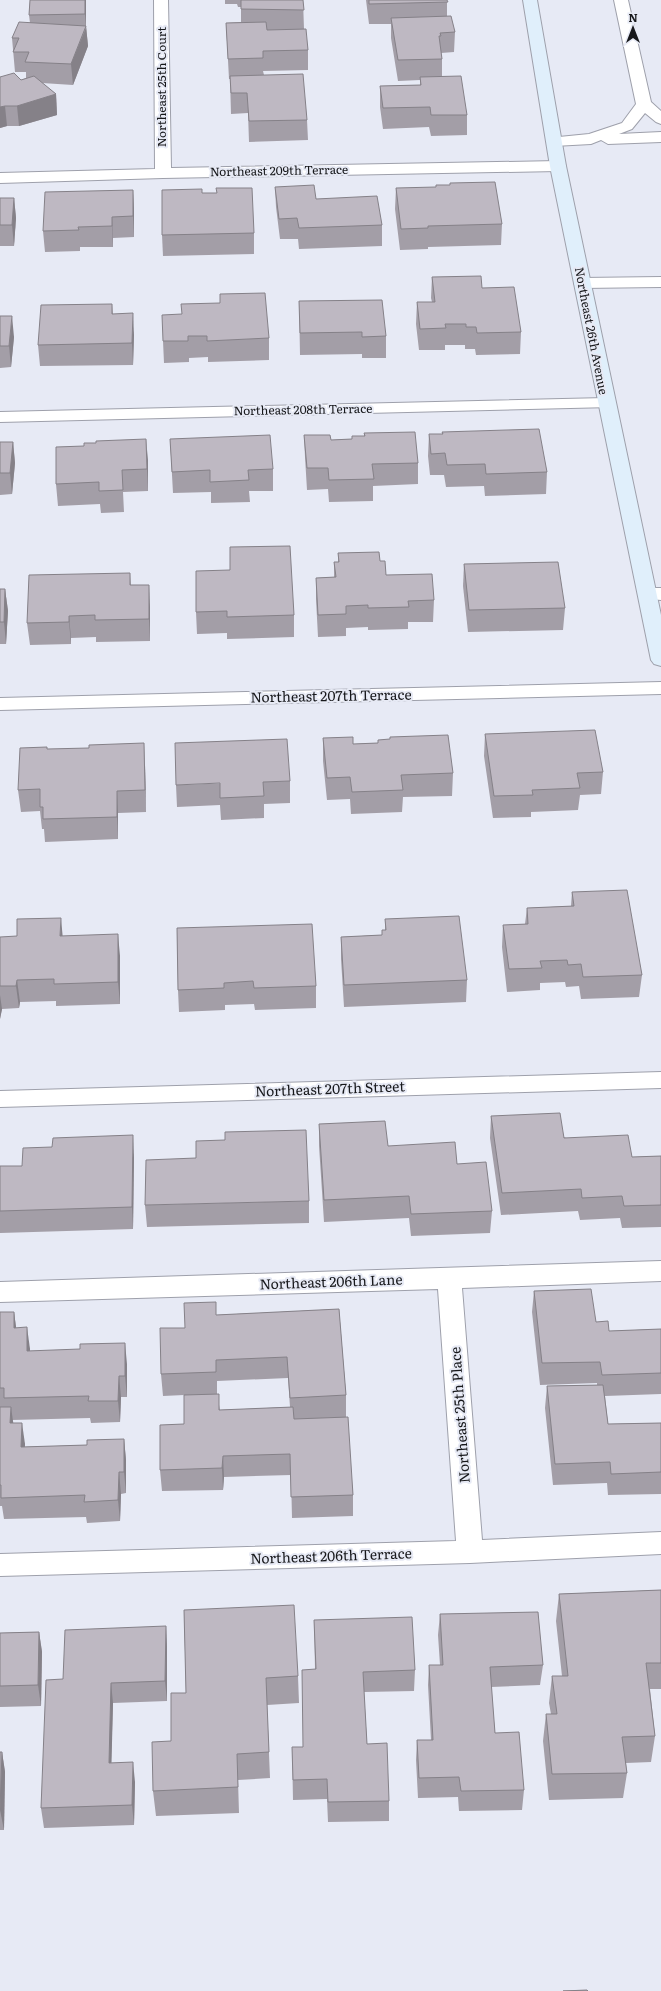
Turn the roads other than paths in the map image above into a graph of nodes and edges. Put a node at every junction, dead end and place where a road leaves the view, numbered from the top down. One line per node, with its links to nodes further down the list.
1 (161, 0): 10 (street, Northeast 25th Court)
2 (530, 0): 8 (street, Northeast 26th Avenue)
3 (620, 0): 4 (street)
4 (644, 104): 5 (street); 7 (street)
5 (661, 119)
6 (661, 136): 7 (street)
7 (590, 139): 8 (street)
8 (554, 141): 9 (street, Northeast 26th Avenue)
9 (558, 166): 10 (street, Northeast 209th Terrace); 13 (street, Northeast 26th Avenue)
10 (163, 173): 11 (street, Northeast 209th Terrace)
11 (0, 178)
12 (661, 282): 13 (street)
13 (582, 283): 14 (street, Northeast 26th Avenue)
14 (606, 403): 15 (street, Northeast 208th Terrace); 16 (street, Northeast 26th Avenue)
15 (0, 417)
16 (654, 594): 17 (street, Northeast 26th Avenue)
17 (661, 660)
18 (661, 688): 19 (street, Northeast 207th Terrace)
19 (0, 704)
20 (661, 1080): 21 (street, Northeast 207th Street)
21 (0, 1099)
22 (661, 1271): 23 (street, Northeast 206th Lane)
23 (450, 1279): 24 (street, Northeast 206th Lane); 26 (street, Northeast 25th Place)
24 (0, 1292)
25 (661, 1542): 26 (street, Northeast 206th Terrace)
26 (470, 1552): 27 (street, Northeast 206th Terrace)
27 (0, 1566)

